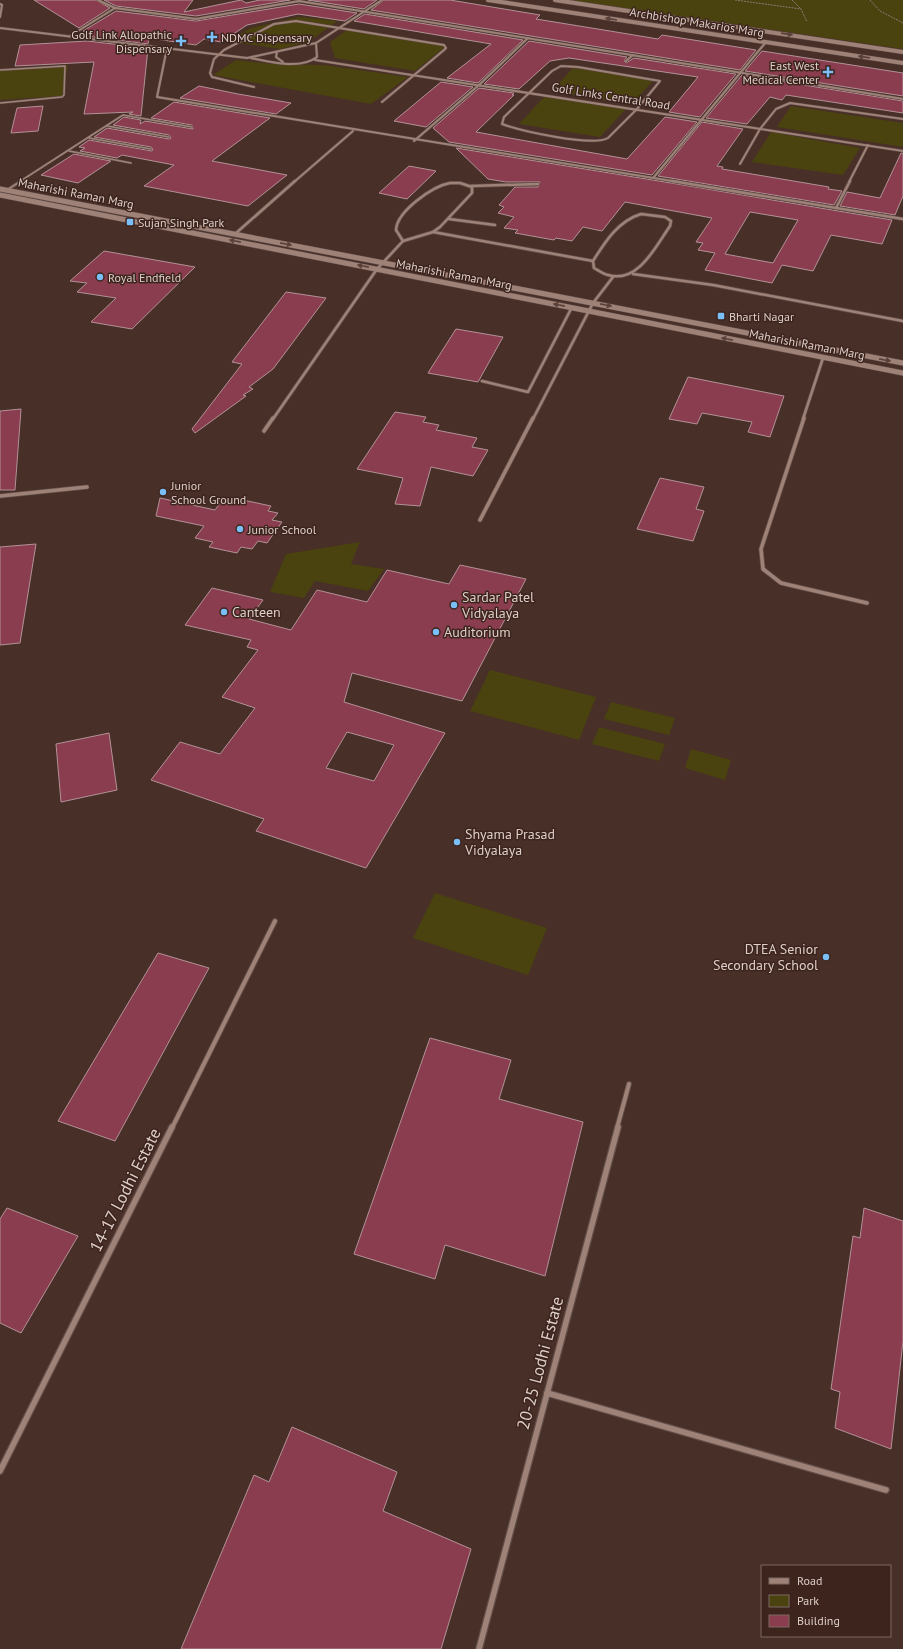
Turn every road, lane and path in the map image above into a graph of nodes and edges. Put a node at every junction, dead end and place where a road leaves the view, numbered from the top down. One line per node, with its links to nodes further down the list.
1 (98, 0): 9 (street)
2 (382, 0): 11 (street, Golf Links Central Road)
3 (488, 0): 19 (main road, Archbishop Makarios Marg, one-way to 3)
4 (555, 0): 23 (main road, Archbishop Makarios Marg, one-way to 23)
5 (735, 0): 10 (path)
6 (792, 0): 10 (path)
7 (870, 0): 13 (path)
8 (0, 4): 12 (street)
9 (115, 8): 11 (street); 17 (street)
10 (801, 9): 14 (path)
11 (364, 11): 16 (street, Golf Links Central Road); 18 (street)
12 (0, 17)
13 (903, 23)
14 (809, 26)
15 (0, 28): 17 (street, Golf Links Central Road)
16 (338, 28): 20 (street, Golf Links Central Road); 24 (street); 33 (street)
17 (70, 36): 21 (street, Golf Links Central Road)
18 (528, 38): 25 (street); 34 (street)
19 (766, 42): 30 (main road, Archbishop Makarios Marg, one-way to 19); 32 (street)
20 (316, 43): 22 (street, Golf Links Central Road); 27 (street)
21 (168, 48): 24 (street, Golf Links Central Road); 46 (street)
22 (278, 52): 26 (street, Golf Links Central Road); 29 (street)
23 (903, 52)
24 (218, 54): 26 (street, Golf Links Central Road); 35 (street)
25 (633, 55): 28 (street); 32 (street)
26 (247, 58): 29 (street, Golf Links Central Road)
27 (315, 60): 29 (street, Golf Links Central Road); 33 (street, Golf Links Central Road)
28 (626, 61)
29 (286, 63)
30 (903, 63)
31 (0, 70): 39 (lane)
32 (741, 73): 37 (street); 42 (street)
33 (414, 74): 34 (street, Golf Links Central Road); 38 (street)
34 (479, 85): 36 (street, Golf Links Central Road); 49 (street)
35 (254, 87)
36 (530, 92): 40 (street, Golf Links Central Road); 40 (street); 40 (street)
37 (903, 99)
38 (382, 102)
39 (0, 103)
40 (637, 109): 42 (street, Golf Links Central Road)
41 (903, 119): 45 (street)
42 (703, 120): 45 (street, Golf Links Central Road); 56 (street)
43 (107, 126): 44 (lane); 47 (lane); 48 (lane)
44 (192, 127)
45 (760, 129): 50 (street, Golf Links Central Road); 55 (street)
46 (353, 131): 49 (street); 67 (street)
47 (169, 137)
48 (89, 138): 51 (lane); 52 (lane)
49 (414, 141): 56 (street)
50 (868, 145): 53 (street, Golf Links Central Road); 62 (street)
51 (151, 149)
52 (69, 151): 54 (lane); 60 (lane)
53 (903, 151)
54 (131, 163)
55 (740, 164)
56 (654, 177): 62 (street)
57 (538, 184): 58 (street)
58 (471, 186): 63 (street); 68 (street)
59 (0, 189): 60 (main road, Maharishi Raman Marg)
60 (7, 190): 67 (main road, Maharishi Raman Marg)
61 (0, 195): 71 (main road, Maharishi Raman Marg, one-way to 61)
62 (836, 208): 64 (street)
63 (449, 219): 65 (street); 66 (street)
64 (903, 219)
65 (494, 225)
66 (433, 232): 68 (street); 69 (street)
67 (235, 234): 70 (main road, Maharishi Raman Marg, one-way to 70)
68 (403, 241): 70 (street)
69 (593, 261): 72 (street); 73 (street)
70 (382, 263): 71 (street); 74 (main road, Maharishi Raman Marg)
71 (377, 269): 75 (main road, Maharishi Raman Marg, one-way to 71); 82 (street)
72 (633, 274): 73 (street); 77 (street)
73 (613, 277): 74 (street)
74 (593, 303): 76 (street); 79 (main road, Maharishi Raman Marg, one-way to 79)
75 (572, 308): 76 (main road, Maharishi Raman Marg); 81 (street)
76 (588, 311): 78 (main road, Maharishi Raman Marg, one-way to 76); 85 (street)
77 (903, 321)
78 (823, 358): 80 (main road, Maharishi Raman Marg); 86 (street)
79 (903, 363)
80 (903, 373)
81 (482, 381)
82 (264, 431)
83 (87, 487): 84 (street)
84 (0, 496)
85 (480, 520)
86 (867, 604)
87 (275, 921): 90 (street, 14-17 Lodhi Estate)
88 (629, 1084): 89 (street, 20-25 Lodhi Estate)
89 (547, 1393): 91 (street); 92 (street, 20-25 Lodhi Estate)
90 (0, 1471)
91 (886, 1490)
92 (479, 1649)

